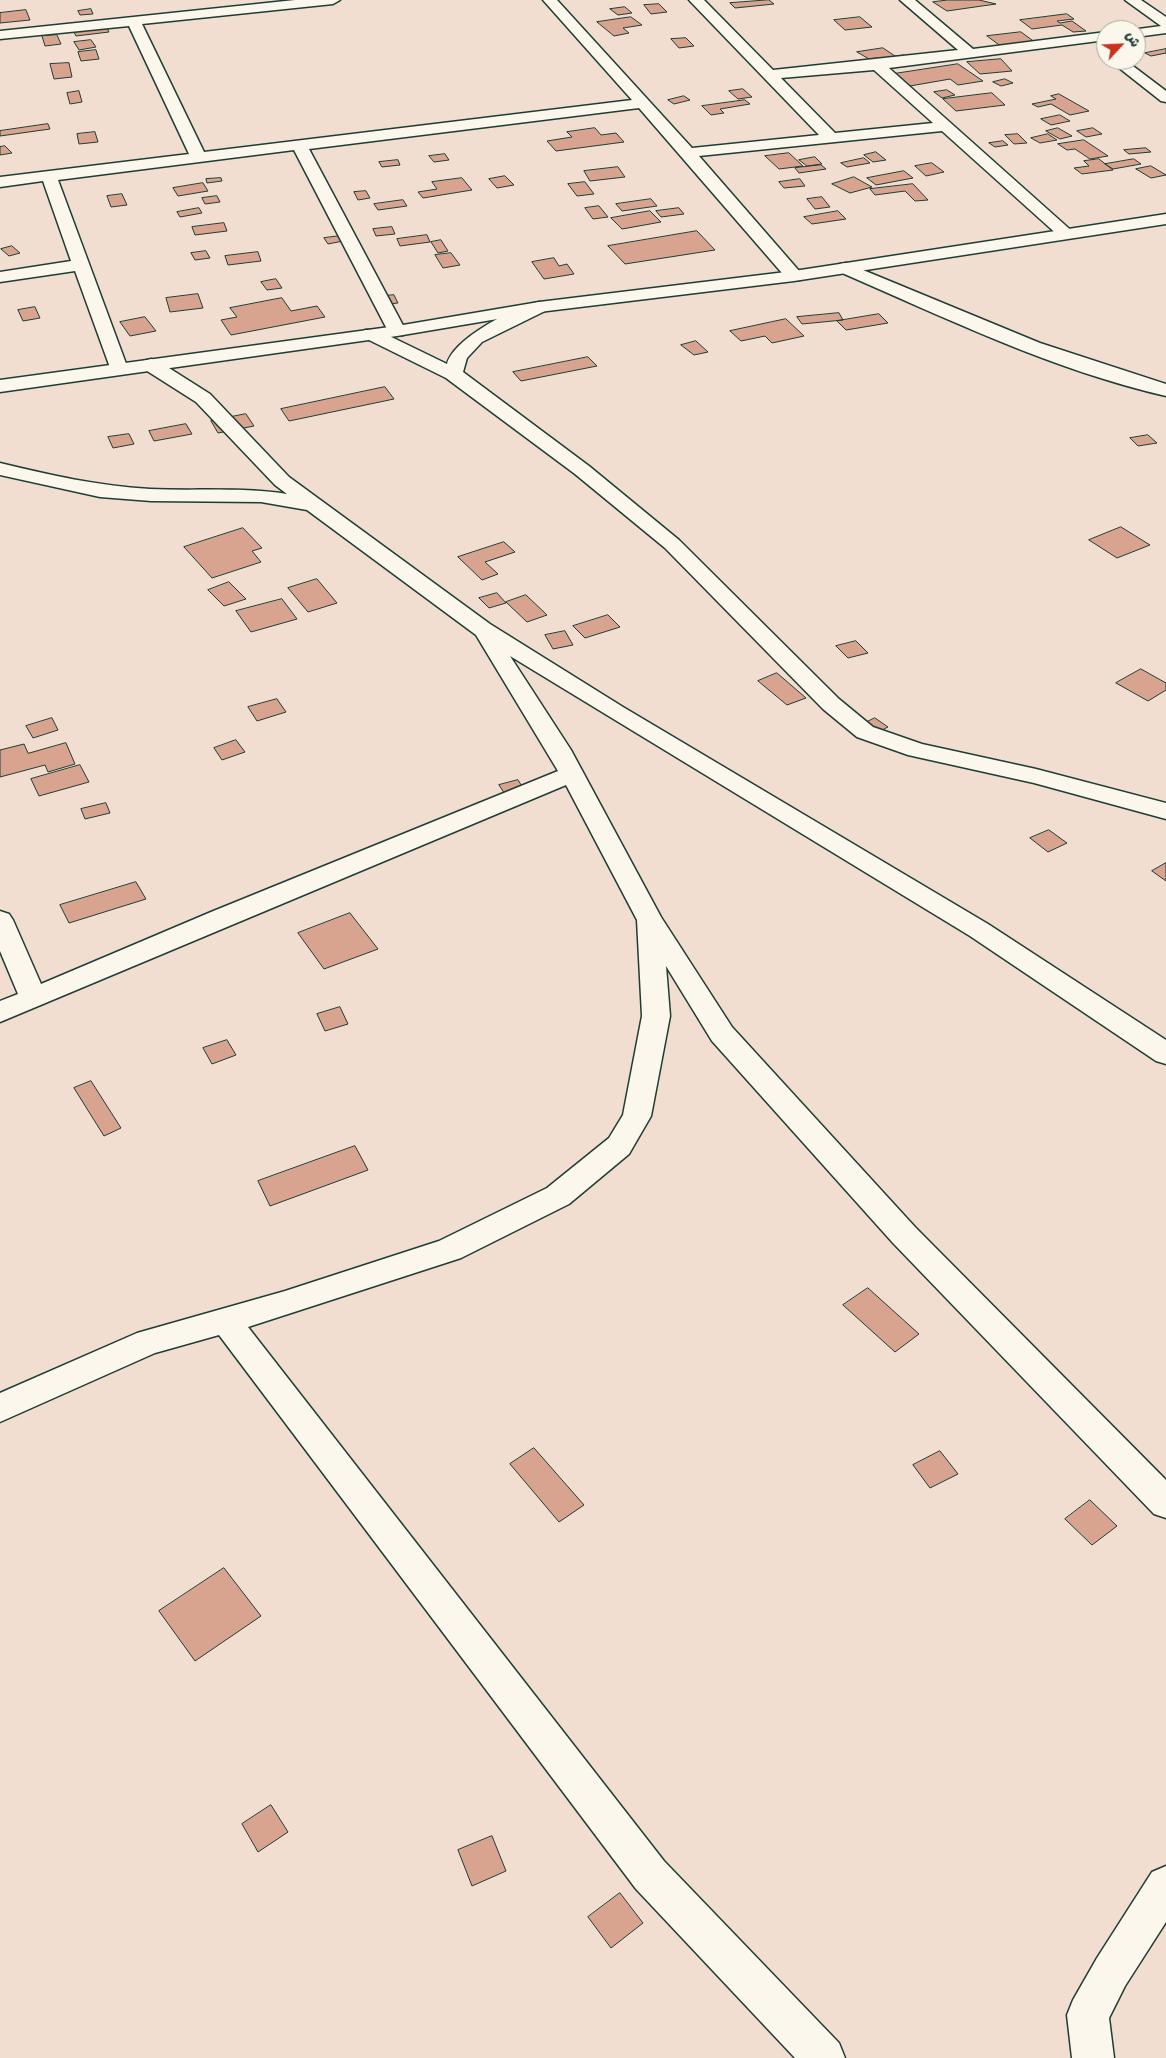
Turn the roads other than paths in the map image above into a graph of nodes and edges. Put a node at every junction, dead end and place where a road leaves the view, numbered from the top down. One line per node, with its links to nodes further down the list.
1 (333, 0): 6 (street)
2 (550, 0): 19 (street)
3 (696, 0): 17 (street)
4 (907, 0): 14 (street)
5 (1132, 0): 7 (street)
6 (134, 21): 10 (street); 24 (street)
7 (1166, 22)
8 (1166, 29): 9 (street)
9 (1146, 32)
10 (0, 35)
11 (1096, 37): 12 (street)
12 (1087, 38): 13 (street); 14 (street)
13 (1096, 45)
14 (970, 53): 15 (street)
15 (877, 65): 17 (street); 20 (street)
16 (1129, 70): 18 (street)
17 (769, 75): 21 (street)
18 (1166, 98)
19 (643, 103): 22 (street); 23 (street)
20 (944, 126): 21 (street); 28 (street)
21 (831, 138): 23 (street)
22 (299, 145): 24 (street); 34 (street)
23 (688, 153): 31 (street)
24 (198, 157): 25 (street)
25 (49, 176): 26 (street); 29 (street)
26 (0, 182)
27 (1166, 220): 28 (street)
28 (1066, 234): 30 (street)
29 (82, 265): 32 (street); 37 (street)
30 (846, 268): 31 (street); 39 (street)
31 (794, 276): 33 (street)
32 (0, 277)
33 (539, 308): 34 (street); 38 (street)
34 (397, 331): 35 (street)
35 (371, 334): 36 (street); 38 (street)
36 (151, 365): 37 (street); 44 (street)
37 (119, 369): 40 (street)
38 (453, 374): 47 (street)
39 (1145, 385): 41 (street); 42 (street)
40 (0, 386)
41 (1166, 390)
42 (1166, 398)
43 (0, 469): 44 (street)
44 (313, 505): 45 (street)
45 (482, 629): 46 (street); 52 (street)
46 (571, 774): 48 (street); 50 (street)
47 (1166, 811)
48 (648, 918): 53 (street); 55 (street)
49 (0, 920): 50 (street)
50 (33, 998): 51 (street)
51 (0, 1012)
52 (1166, 1054)
53 (225, 1320): 54 (street); 57 (street)
54 (0, 1408)
55 (1166, 1503)
56 (1166, 1886): 58 (street)
57 (824, 2058)
58 (1092, 2058)

